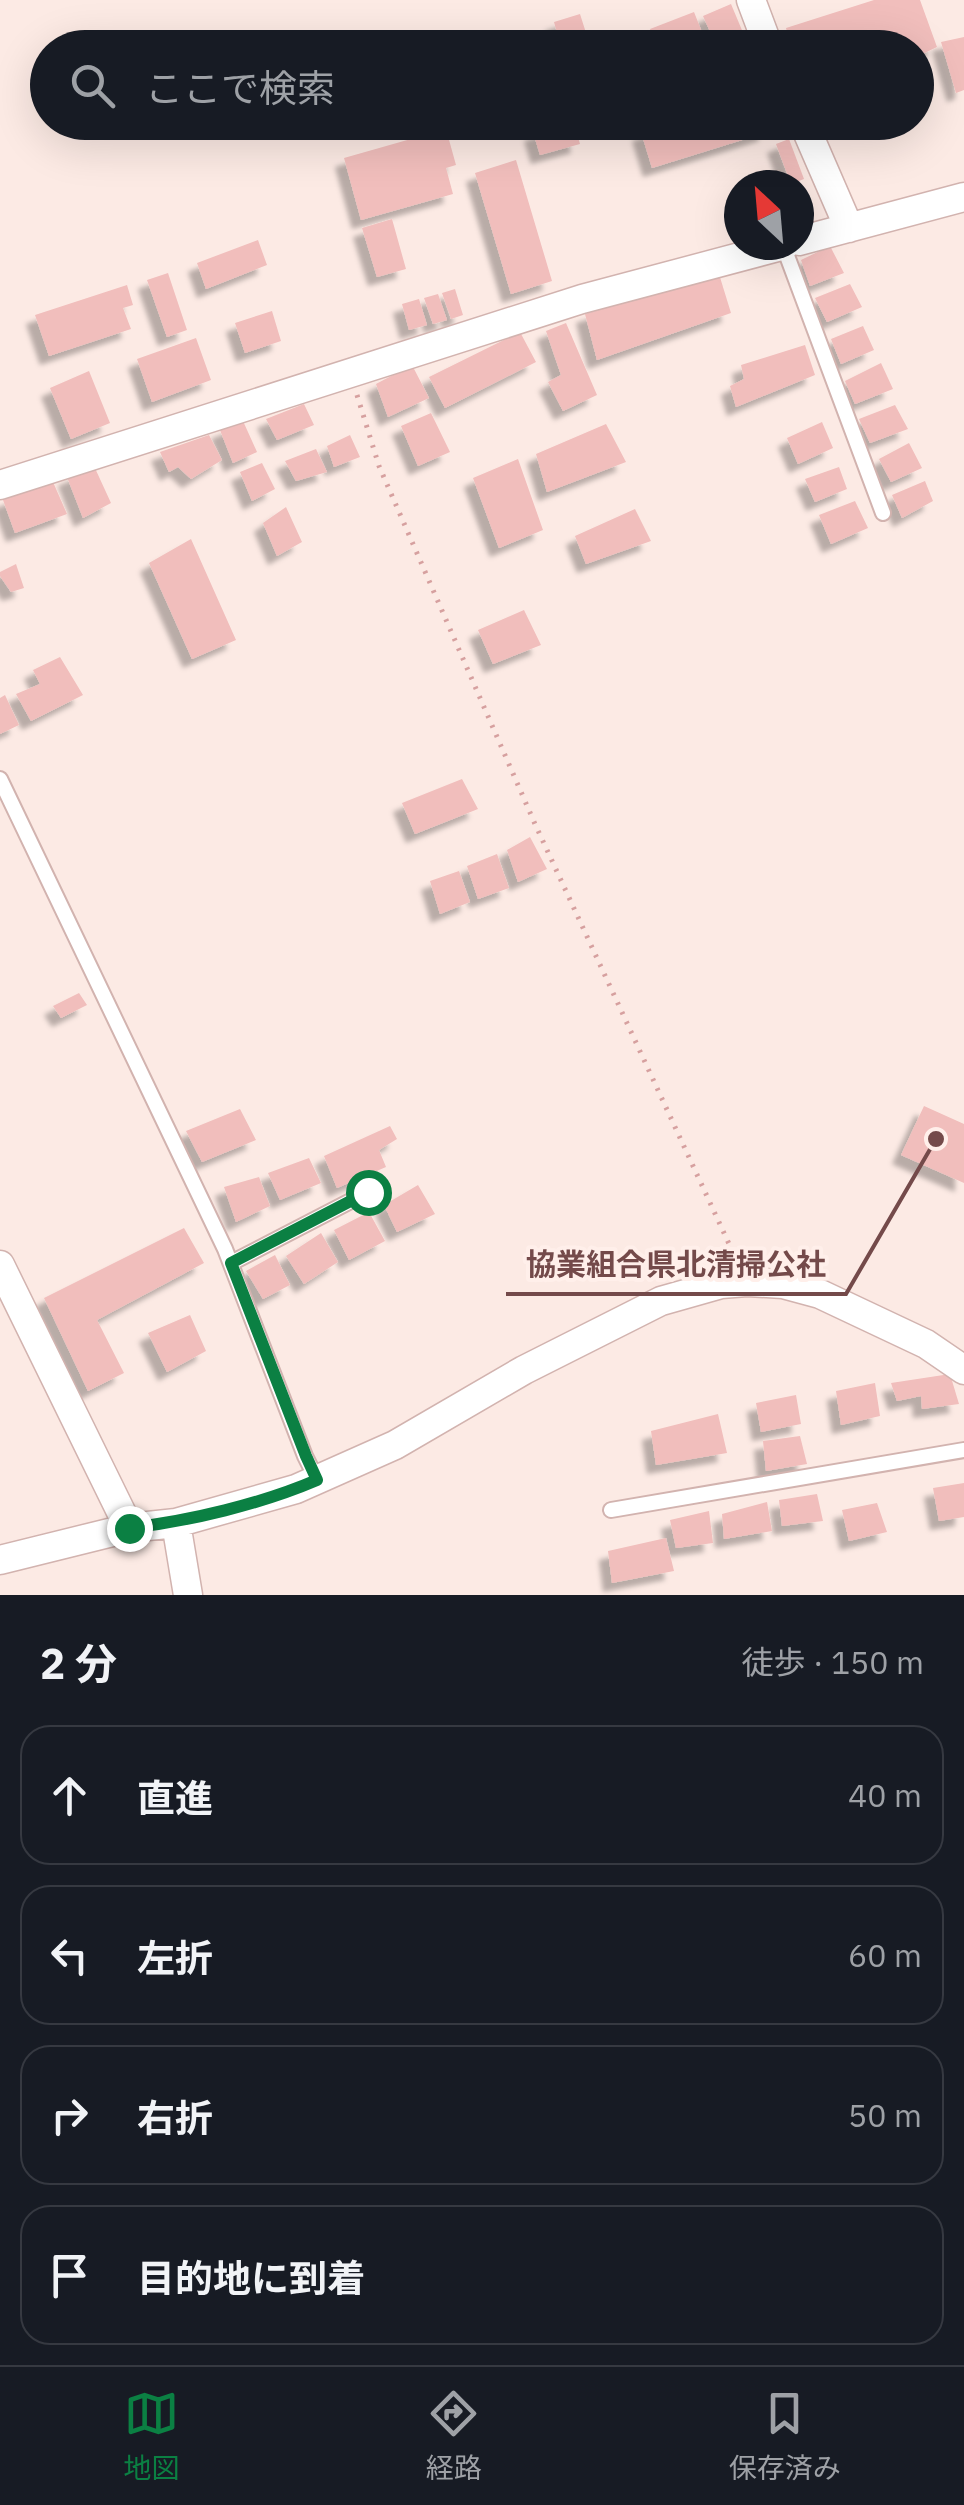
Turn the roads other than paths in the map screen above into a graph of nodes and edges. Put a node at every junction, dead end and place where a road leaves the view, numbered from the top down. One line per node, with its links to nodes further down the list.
1 (752, 0): 2 (street)
2 (763, 30)
3 (811, 140): 5 (street)
4 (964, 197): 5 (street)
5 (850, 228): 6 (street)
6 (814, 237)
7 (728, 260): 9 (street)
8 (790, 260): 10 (lane)
9 (0, 485)
10 (884, 513)
11 (0, 780): 13 (lane)
12 (368, 1192): 13 (lane)
13 (231, 1263): 17 (lane)
14 (0, 1265): 20 (street)
15 (964, 1370): 17 (street)
16 (964, 1450): 18 (lane)
17 (317, 1480): 19 (street)
18 (610, 1510)
19 (176, 1523): 20 (street); 22 (street)
20 (129, 1528): 21 (street)
21 (0, 1560)
22 (188, 1595)

